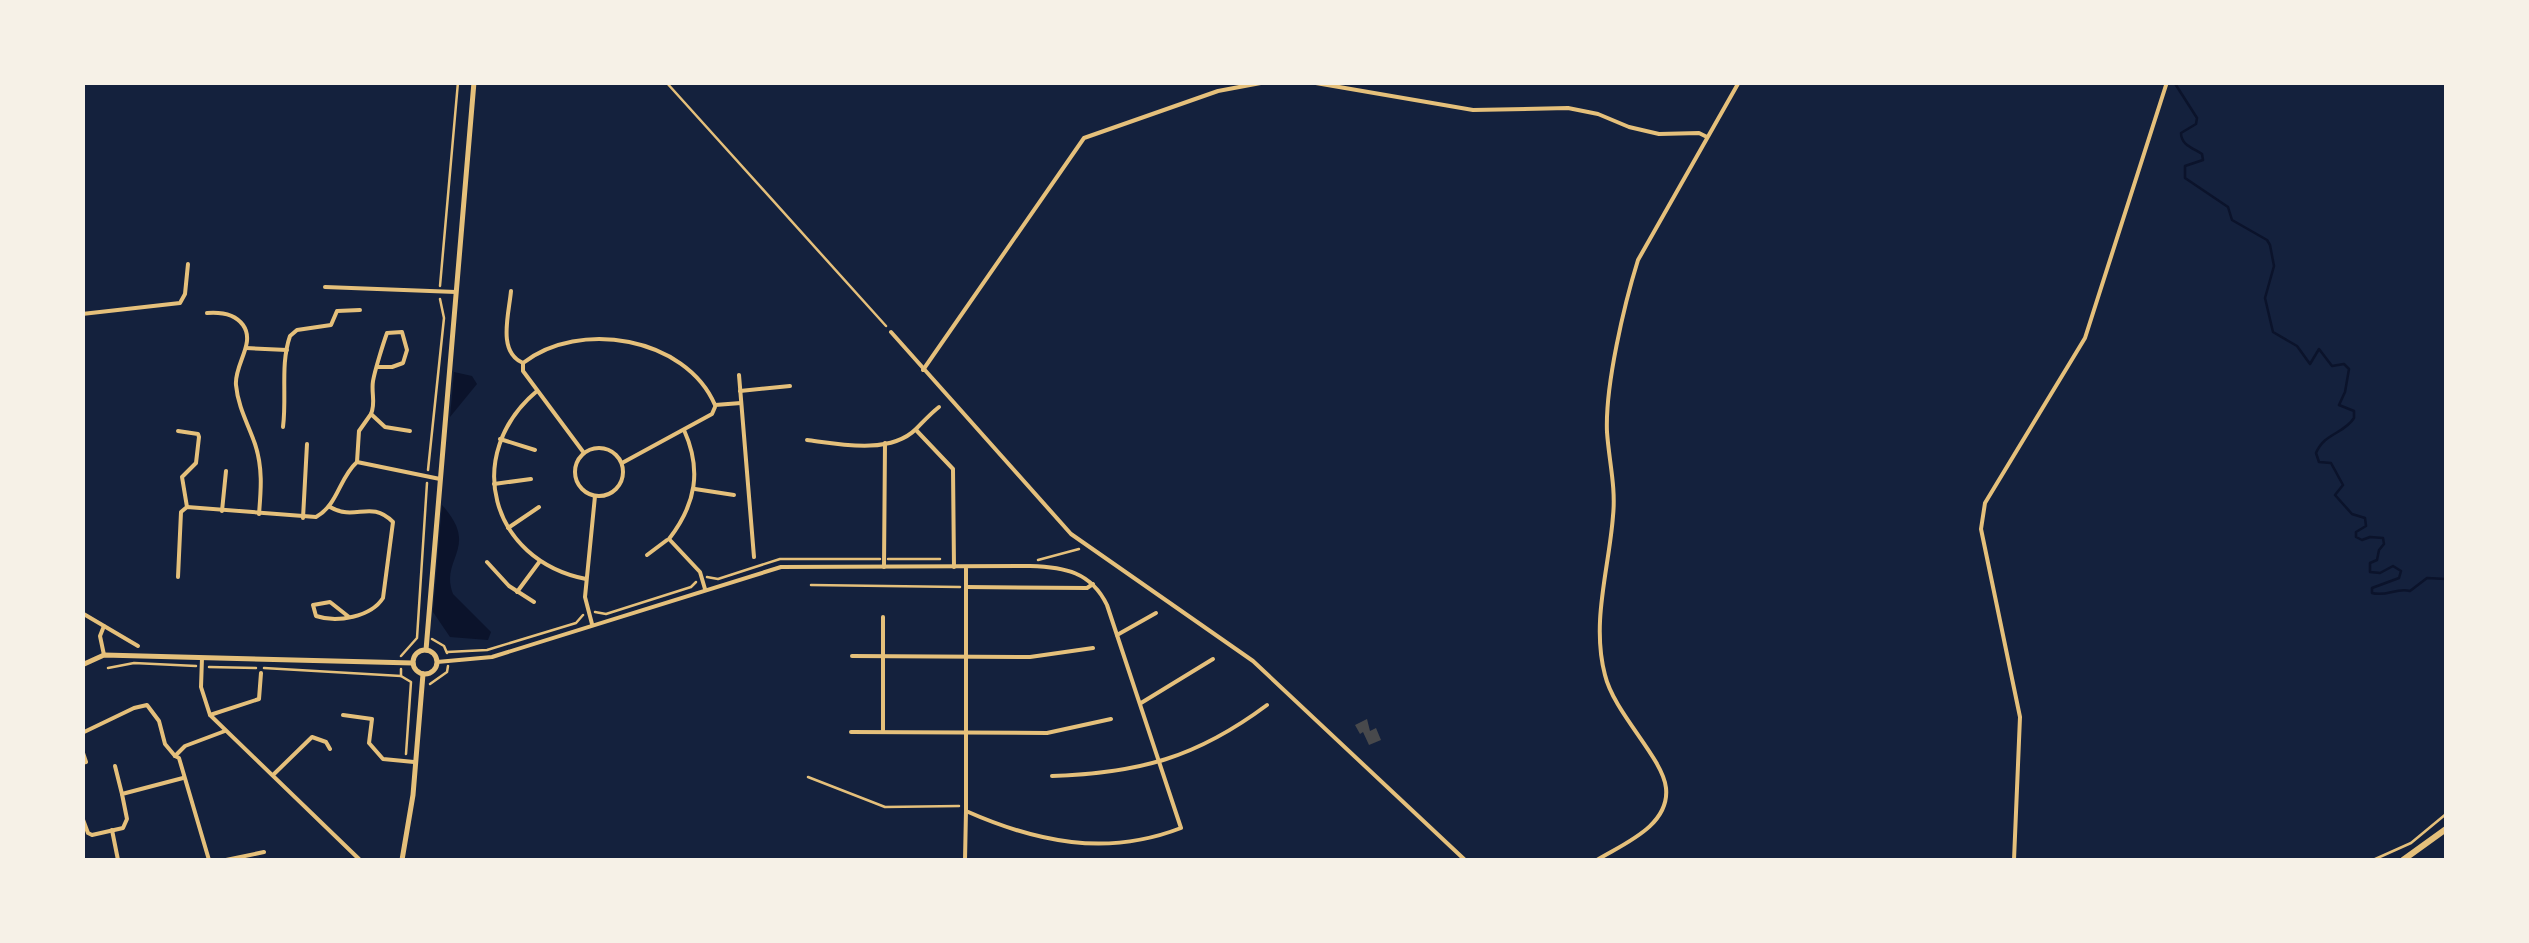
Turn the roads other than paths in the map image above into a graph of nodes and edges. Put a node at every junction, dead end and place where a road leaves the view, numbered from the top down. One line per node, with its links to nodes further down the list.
1 (474, 82): 10 (street)
2 (1266, 82): 19 (street)
3 (1310, 82): 6 (street)
4 (1739, 82): 6 (street)
5 (2168, 82): 127 (street)
6 (1709, 138): 126 (street)
7 (188, 264): 13 (street)
8 (325, 287): 10 (street)
9 (511, 291): 17 (street)
10 (456, 292): 42 (street)
11 (360, 310): 16 (street)
12 (207, 312): 15 (street)
13 (82, 314)
14 (891, 332): 19 (street)
15 (245, 348): 16 (street); 52 (street)
16 (287, 350): 28 (street)
17 (524, 363): 22 (street); 25 (street)
18 (378, 367): 18 (street); 27 (street)
19 (923, 370): 125 (street)
20 (738, 376): 23 (street)
21 (790, 386): 23 (street)
22 (538, 390): 33 (street); 38 (street)
23 (740, 391): 24 (street)
24 (741, 403): 25 (street); 57 (street)
25 (715, 405): 29 (street)
26 (938, 407): 30 (street)
27 (371, 414): 32 (street); 39 (street)
28 (283, 426)
29 (684, 430): 40 (street); 45 (street)
30 (916, 430): 35 (street); 61 (street)
31 (178, 431): 48 (street)
32 (410, 431)
33 (500, 439): 37 (street); 44 (street)
34 (807, 440): 35 (street)
35 (886, 443): 60 (street)
36 (308, 444): 53 (street)
37 (535, 450)
38 (584, 453): 40 (street); 47 (street)
39 (356, 462): 42 (street); 49 (street)
40 (622, 462): 47 (street)
41 (226, 471): 51 (street)
42 (440, 479): 79 (street)
43 (531, 479): 44 (street)
44 (494, 484): 54 (street)
45 (694, 489): 46 (street); 55 (street)
46 (734, 495)
47 (595, 496): 64 (street)
48 (187, 507): 51 (street); 63 (street)
49 (330, 507): 53 (street); 72 (street)
50 (539, 507): 54 (street)
51 (222, 511): 52 (street)
52 (259, 514): 53 (street)
53 (302, 518)
54 (508, 528): 58 (street)
55 (669, 538): 56 (street); 67 (street)
56 (648, 555)
57 (754, 557)
58 (540, 561): 64 (street); 68 (street)
59 (487, 562): 68 (street)
60 (884, 567): 61 (street); 67 (street)
61 (954, 567): 62 (street)
62 (966, 567): 65 (street); 66 (street)
63 (178, 577)
64 (586, 578): 74 (street)
65 (1094, 584): 66 (street); 76 (street)
66 (966, 587): 83 (street)
67 (705, 589): 74 (street)
68 (517, 592): 69 (street)
69 (534, 602)
70 (82, 612): 75 (street)
71 (1156, 613): 76 (street)
72 (349, 617): 72 (street)
73 (883, 618): 82 (street)
74 (592, 624): 86 (street)
75 (104, 626): 77 (street); 80 (street)
76 (1118, 636): 91 (street)
77 (138, 646)
78 (1092, 648): 83 (street)
79 (426, 650): 86 (street); 87 (street)
80 (104, 655): 85 (street); 88 (street)
81 (852, 656): 82 (street)
82 (883, 656): 83 (street); 98 (street)
83 (965, 657): 100 (street)
84 (1213, 659): 91 (street)
85 (202, 662): 87 (street); 93 (street)
86 (437, 662): 90 (street)
87 (413, 663): 90 (street)
88 (82, 665)
89 (261, 674): 93 (street)
90 (423, 674): 104 (street)
91 (1141, 703): 106 (street)
92 (1267, 706): 106 (street)
93 (210, 715): 96 (street)
94 (343, 715): 104 (street)
95 (1112, 719): 100 (street)
96 (225, 730): 103 (street); 108 (street)
97 (851, 732): 98 (street)
98 (883, 732): 100 (street)
99 (82, 733): 103 (street)
100 (965, 733): 112 (street)
101 (330, 748): 108 (street)
102 (82, 750): 105 (street)
103 (175, 756): 110 (street)
104 (414, 762): 121 (street)
105 (82, 763)
106 (1160, 764): 109 (street); 112 (street)
107 (116, 766): 111 (street)
108 (274, 774): 120 (street)
109 (1052, 776)
110 (184, 778): 111 (street); 118 (street)
111 (122, 794): 115 (street)
112 (966, 809): 124 (street)
113 (82, 818): 115 (street)
114 (2446, 829): 128 (main road)
115 (112, 830): 117 (street)
116 (264, 852): 119 (street)
117 (118, 860)
118 (209, 860)
119 (226, 860)
120 (360, 860)
121 (402, 860)
122 (888, 860): 123 (street)
123 (900, 860)
124 (965, 860)
125 (1466, 860)
126 (1597, 860)
127 (2014, 860)
128 (2403, 860)

